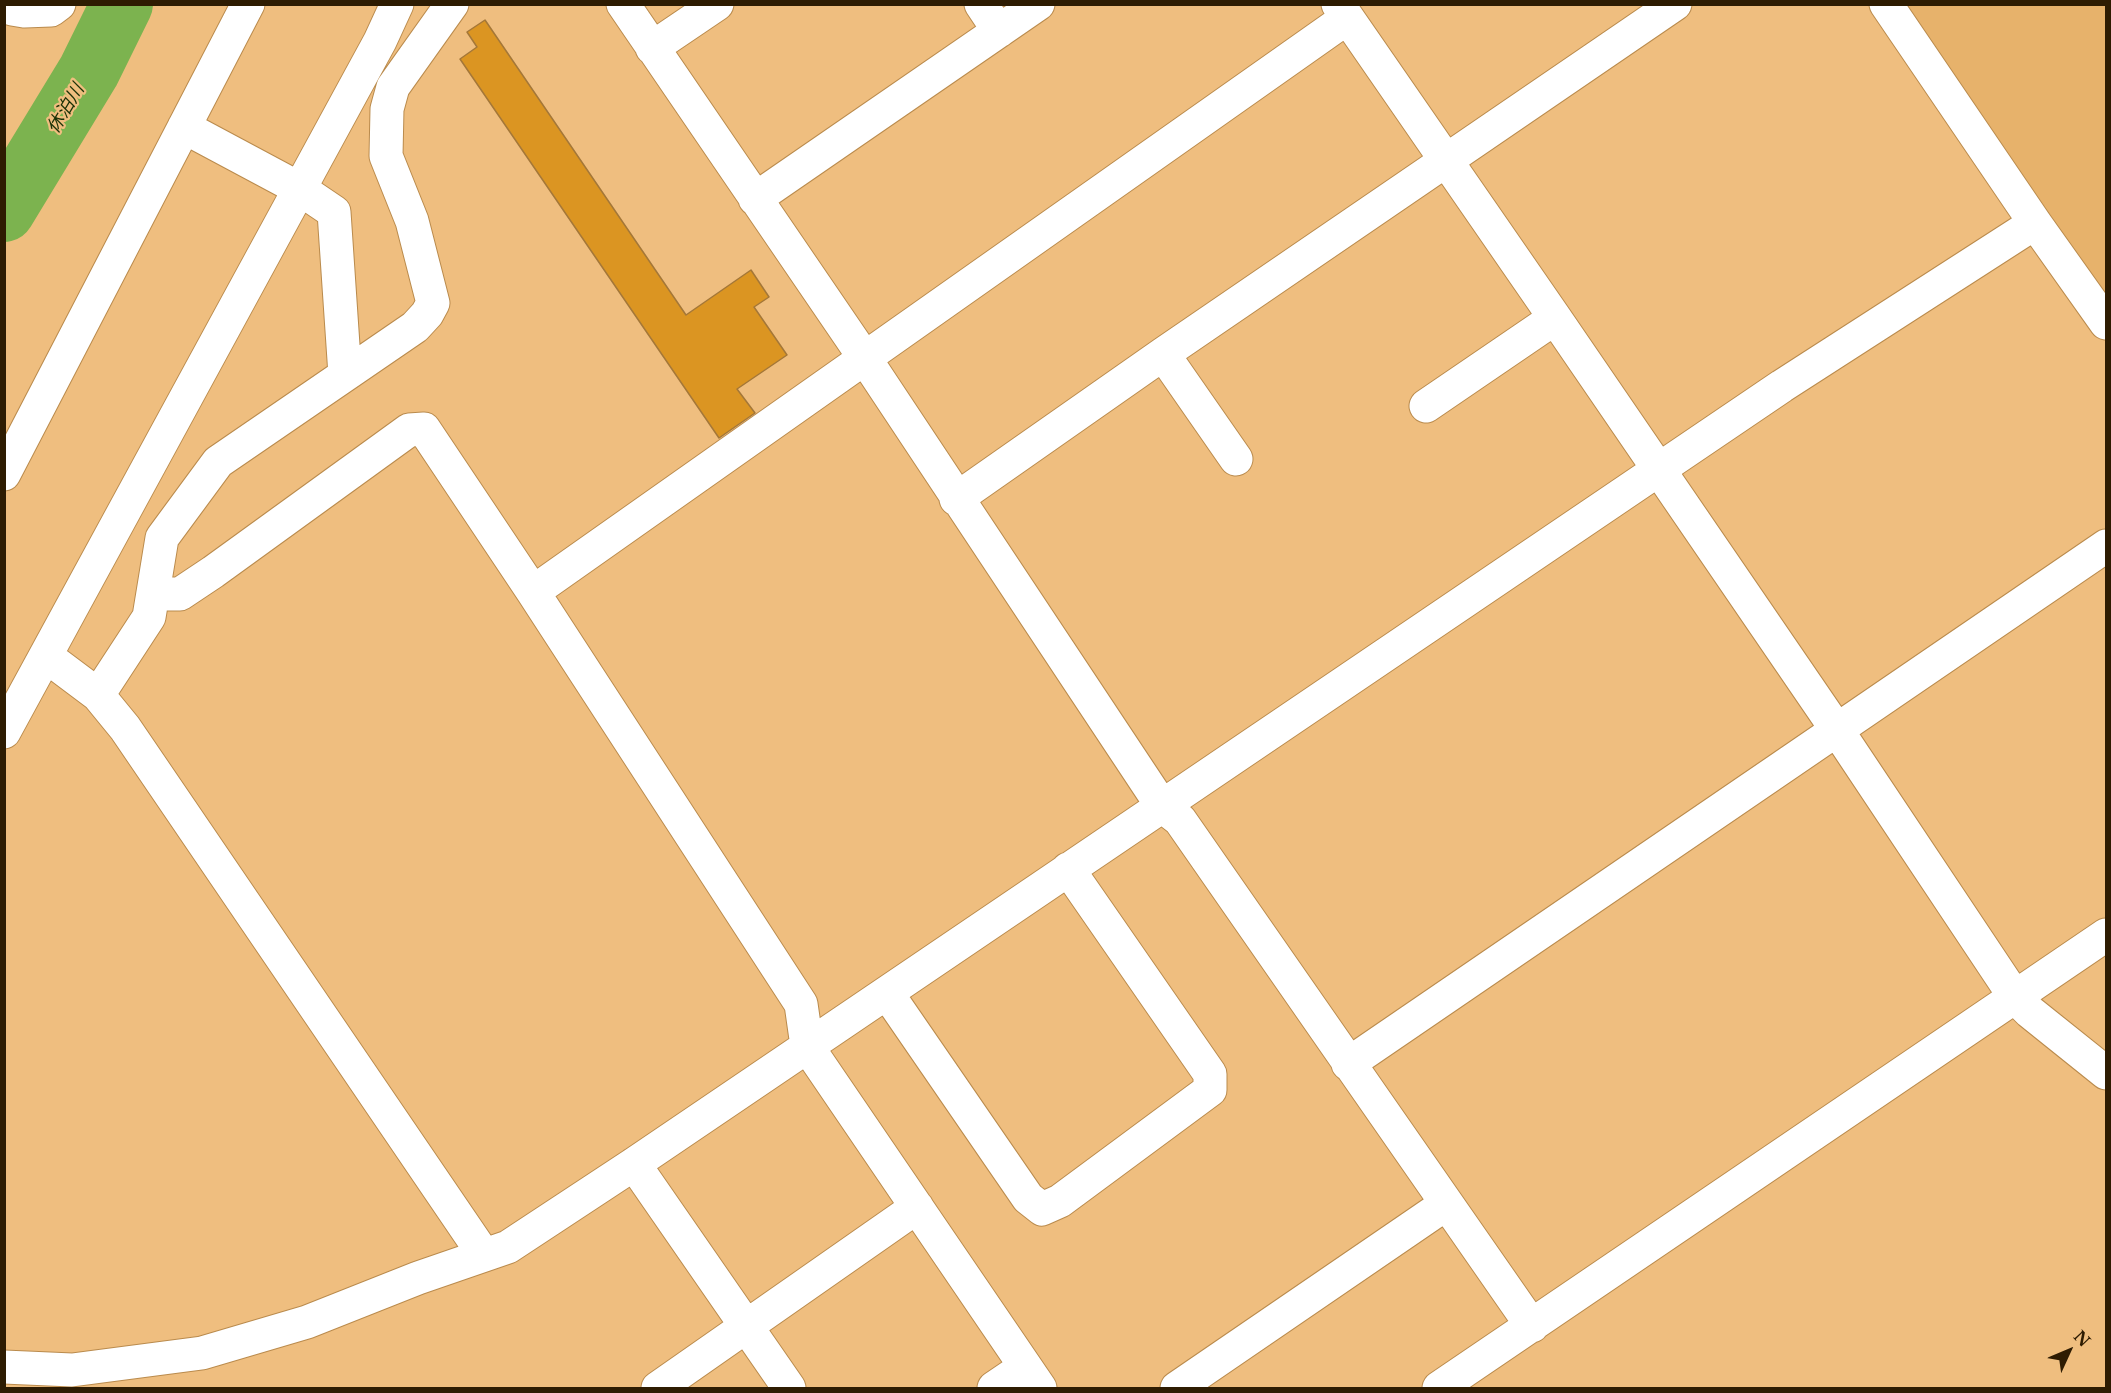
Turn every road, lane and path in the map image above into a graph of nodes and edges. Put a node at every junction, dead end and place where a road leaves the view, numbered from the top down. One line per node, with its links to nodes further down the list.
1 (8, 4): 2 (street)
2 (59, 4)
3 (248, 4): 15 (street)
4 (398, 4): 17 (street)
5 (452, 4): 24 (street)
6 (623, 4): 14 (street)
7 (717, 4): 14 (street)
8 (981, 4): 13 (street)
9 (1038, 4): 13 (street)
10 (1675, 4): 16 (street)
11 (1886, 4): 19 (street)
12 (1342, 11): 16 (street); 23 (street)
13 (999, 31): 18 (street)
14 (652, 48): 18 (street)
15 (184, 127): 17 (street); 28 (street)
16 (1446, 160): 20 (street); 22 (street)
17 (300, 189): 24 (street); 33 (street)
18 (755, 199): 23 (street)
19 (2035, 223): 21 (street); 27 (street)
20 (1555, 318): 25 (street); 27 (street)
21 (2106, 323)
22 (1163, 354): 26 (street); 29 (street)
23 (864, 357): 29 (street); 31 (street)
24 (345, 375): 32 (street)
25 (1426, 406)
26 (1236, 459)
27 (1658, 471): 35 (street); 37 (street)
28 (4, 474)
29 (956, 499): 37 (street)
30 (2106, 546): 35 (street)
31 (532, 592): 32 (street); 42 (street)
32 (153, 594): 34 (street)
33 (46, 656): 34 (street); 36 (street)
34 (98, 695): 48 (street)
35 (1837, 730): 41 (street); 43 (street)
36 (4, 732)
37 (1162, 806): 38 (street); 43 (street)
38 (1068, 869): 40 (street); 40 (street)
39 (2106, 935): 41 (street)
40 (887, 993): 42 (street)
41 (2015, 997): 44 (street); 49 (street)
42 (807, 1046): 45 (street); 47 (street)
43 (1348, 1064): 46 (street)
44 (2106, 1073)
45 (634, 1164): 48 (street); 50 (street)
46 (1446, 1204): 49 (street); 56 (street)
47 (917, 1207): 50 (street); 52 (street)
48 (484, 1255): 51 (street)
49 (1532, 1326): 57 (street)
50 (746, 1328): 53 (street); 54 (street)
51 (4, 1367)
52 (1033, 1378): 55 (street)
53 (658, 1389)
54 (789, 1389)
55 (994, 1389)
56 (1177, 1389)
57 (1439, 1389)

